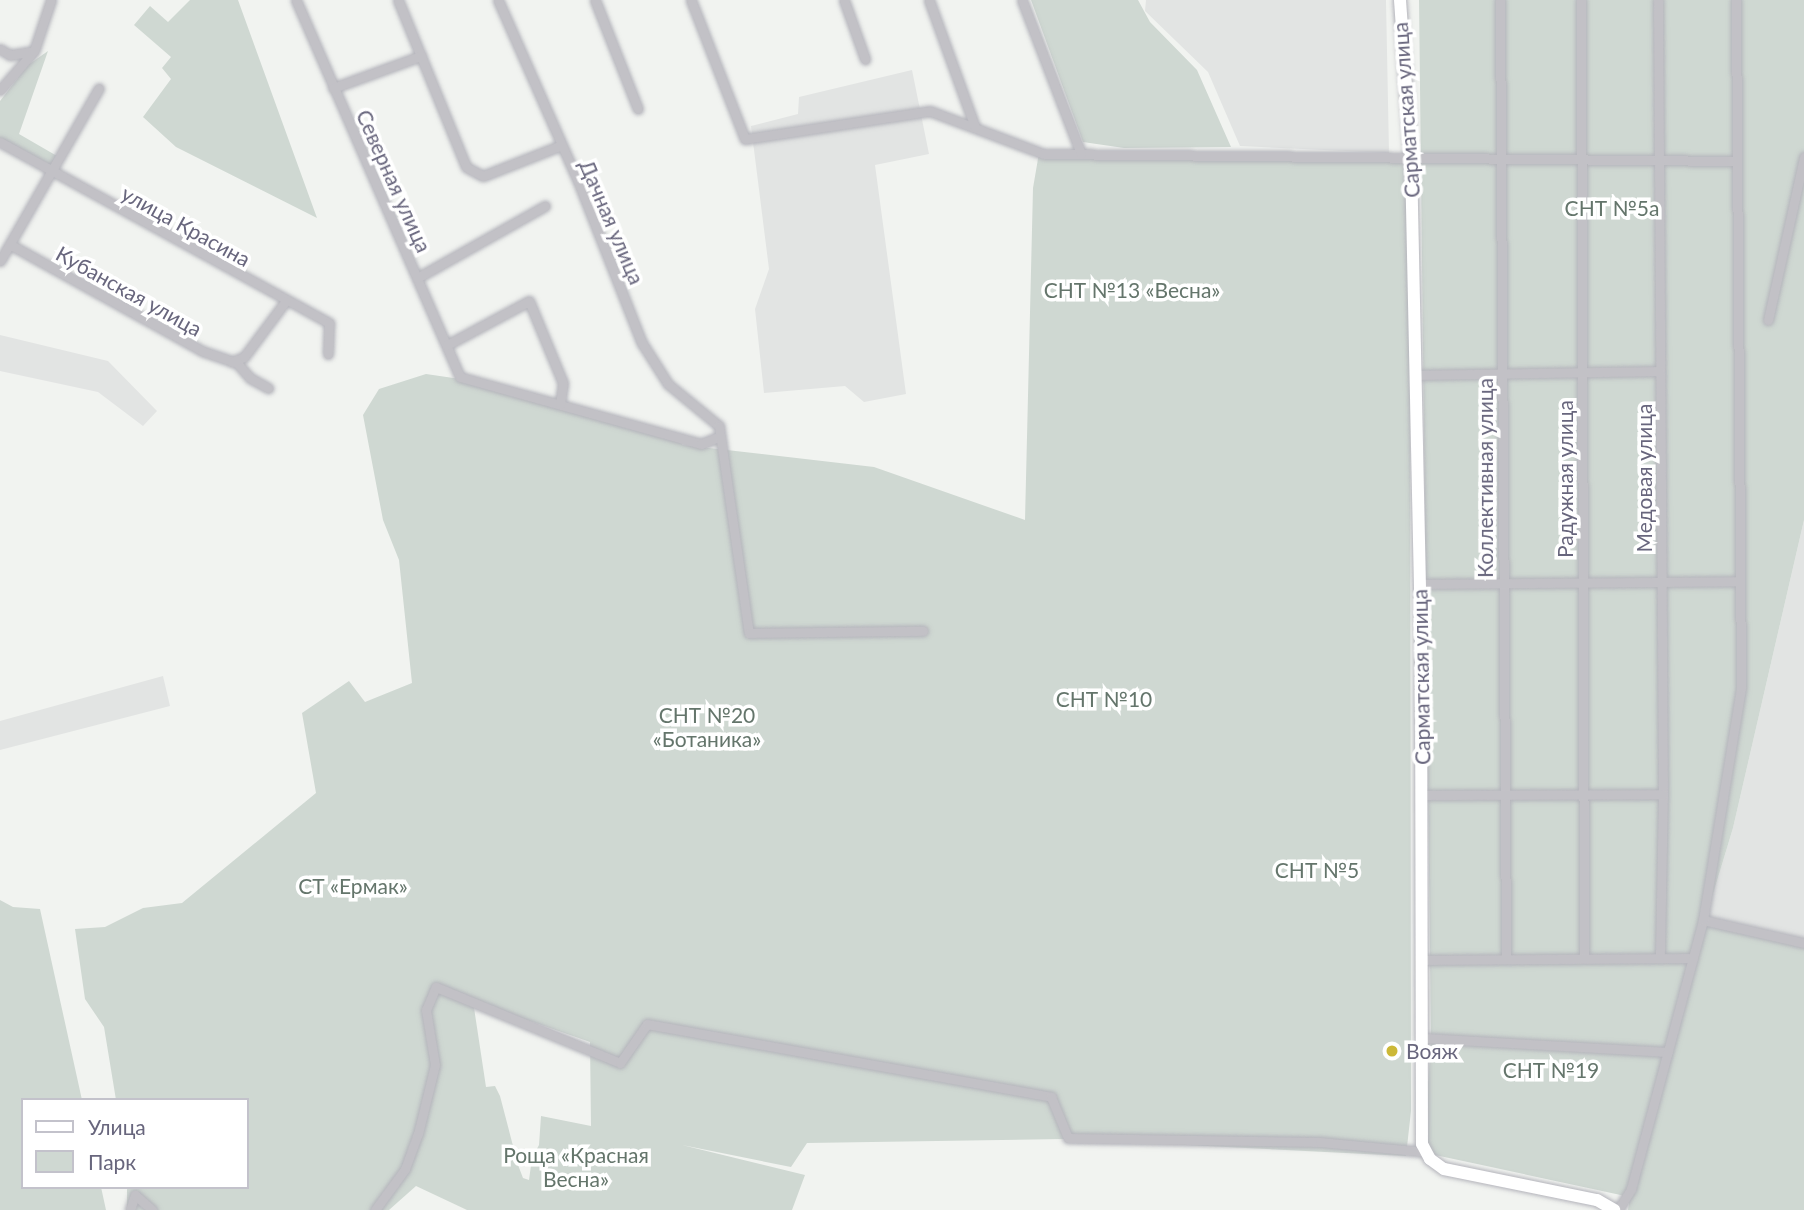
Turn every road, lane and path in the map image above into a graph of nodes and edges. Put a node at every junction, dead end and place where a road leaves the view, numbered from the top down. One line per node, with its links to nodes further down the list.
1 (51, 0): 16 (street)
2 (296, 0): 20 (street, Северная улица)
3 (398, 0): 17 (street)
4 (498, 0): 25 (street, Дачная улица)
5 (595, 0): 22 (street)
6 (691, 0): 23 (street)
7 (844, 0): 18 (street)
8 (929, 0): 23 (street)
9 (1021, 0): 26 (street)
10 (1400, 0): 28 (main road, Сарматская улица)
11 (1500, 0): 29 (street, Коллективная улица)
12 (1581, 0): 30 (street, Радужная улица)
13 (1658, 0): 31 (street, Медовая улица)
14 (1736, 0): 32 (street)
15 (0, 49): 16 (street)
16 (34, 51): 21 (street)
17 (421, 56): 20 (street); 25 (street)
18 (865, 59)
19 (99, 88): 33 (street)
20 (333, 88): 37 (street, Северная улица)
21 (0, 90)
22 (638, 109)
23 (975, 127): 26 (street)
24 (0, 142): 33 (street, улица Красина)
25 (559, 146): 49 (street, Дачная улица)
26 (1081, 154): 28 (street)
27 (1804, 157): 39 (street)
28 (1411, 159): 29 (street); 46 (main road, Сарматская улица)
29 (1501, 160): 30 (street); 45 (street, Коллективная улица)
30 (1582, 160): 31 (street); 44 (street, Радужная улица)
31 (1659, 161): 32 (street); 43 (street, Медовая улица)
32 (1737, 161): 51 (street)
33 (52, 171): 35 (street); 38 (street, улица Красина)
34 (545, 206): 37 (street)
35 (11, 245): 36 (street); 42 (street, Кубанская улица)
36 (0, 261)
37 (417, 278): 40 (street, Северная улица)
38 (285, 302): 41 (street, улица Красина); 42 (street)
39 (1768, 320)
40 (447, 345): 48 (street, Северная улица); 48 (street)
41 (328, 354)
42 (232, 362): 47 (street, Кубанская улица)
43 (1660, 371): 44 (street); 50 (street, Медовая улица)
44 (1582, 373): 45 (street); 52 (street, Радужная улица)
45 (1502, 374): 46 (street); 53 (street, Коллективная улица)
46 (1416, 375): 54 (main road, Сарматская улица)
47 (268, 388)
48 (560, 404): 49 (street)
49 (718, 437): 55 (street)
50 (1662, 581): 51 (street); 52 (street); 57 (street, Медовая улица)
51 (1740, 581): 60 (street)
52 (1583, 582): 53 (street); 56 (street, Радужная улица)
53 (1503, 583): 54 (street); 59 (street, Коллективная улица)
54 (1420, 584): 58 (main road, Сарматская улица)
55 (923, 631)
56 (1583, 794): 57 (street); 59 (street); 64 (street, Радужная улица)
57 (1663, 794): 62 (street, Медовая улица)
58 (1422, 795): 59 (street); 66 (main road, Сарматская улица)
59 (1505, 795): 63 (street, Коллективная улица)
60 (1703, 920): 61 (street); 65 (street)
61 (1804, 943)
62 (1660, 956): 64 (street); 65 (street)
63 (1506, 957): 64 (street); 66 (street)
64 (1584, 958)
65 (1693, 958): 68 (street)
66 (1423, 960): 67 (main road, Сарматская улица)
67 (1424, 1038): 68 (street); 69 (main road, Сарматская улица)
68 (1668, 1052): 73 (street)
69 (1425, 1152): 72 (street); 73 (main road)
70 (130, 1210): 71 (street)
71 (152, 1210)
72 (375, 1210)
73 (1616, 1210)

